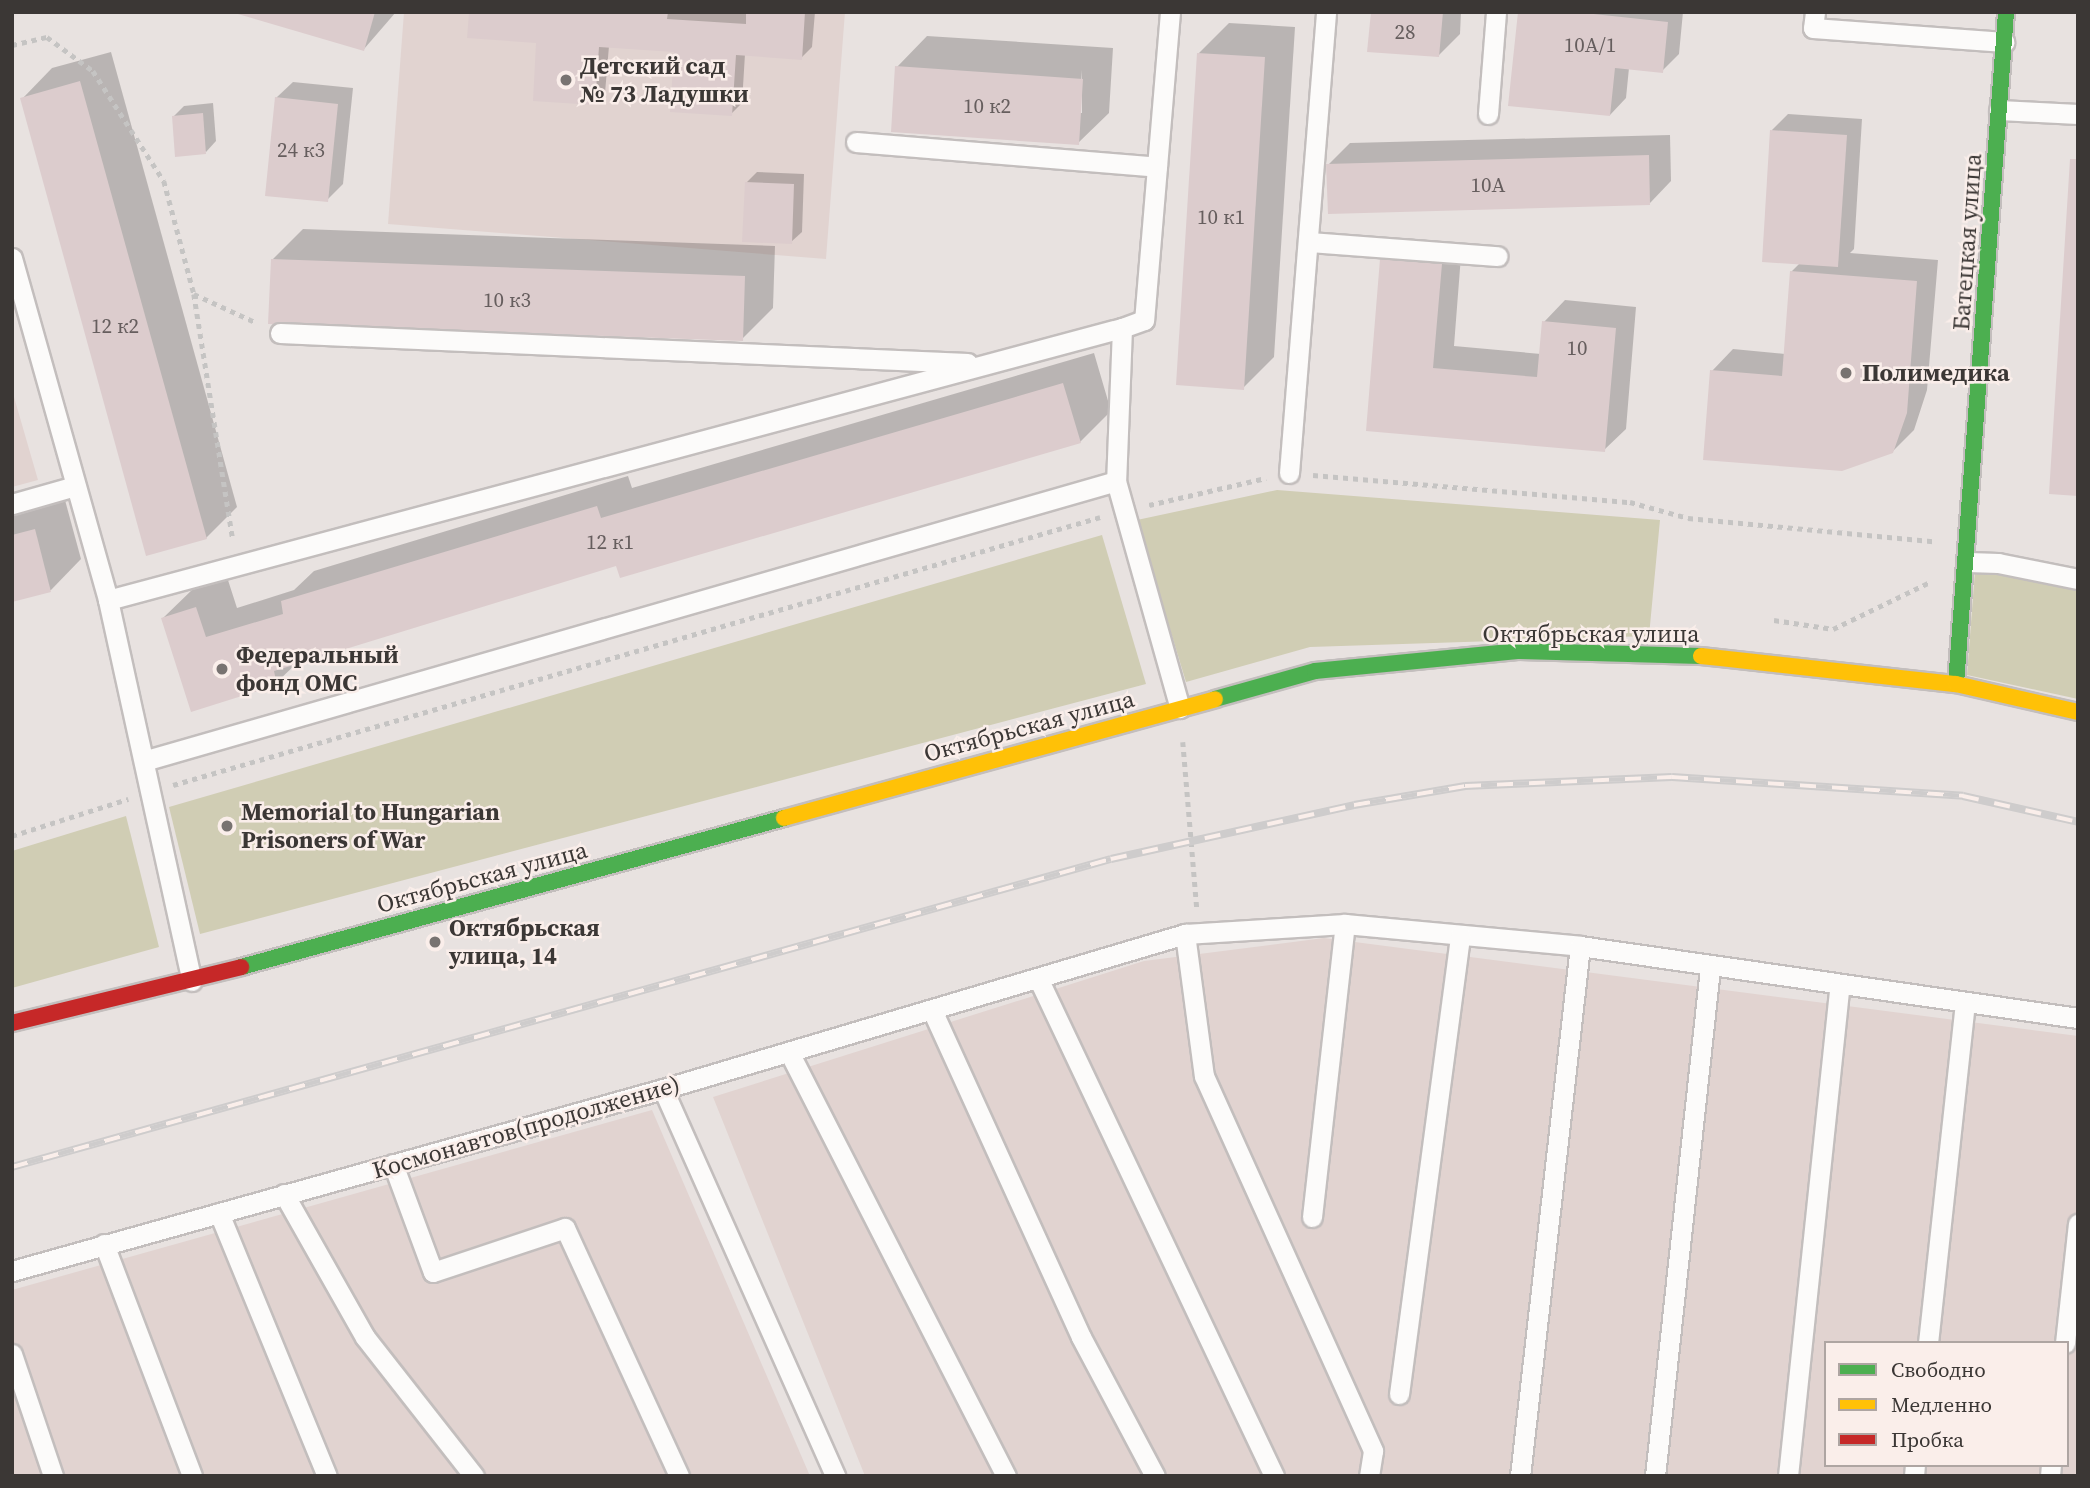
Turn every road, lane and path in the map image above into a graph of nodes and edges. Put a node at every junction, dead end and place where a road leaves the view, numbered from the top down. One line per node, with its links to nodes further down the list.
1 (1170, 12): 12 (lane)
2 (1326, 12): 13 (lane)
3 (1496, 12): 9 (lane)
4 (1815, 12): 6 (lane)
5 (2006, 12): 6 (main road, Батецкая улица)
6 (2004, 43): 8 (main road, Батецкая улица)
7 (12, 45): 16 (path)
8 (1999, 110): 10 (lane); 26 (main road, Батецкая улица)
9 (1488, 114)
10 (2078, 114)
11 (856, 142): 12 (lane)
12 (1157, 167): 17 (lane)
13 (1309, 242): 14 (lane); 20 (lane)
14 (1497, 256)
15 (12, 258): 22 (lane)
16 (194, 294): 18 (path); 27 (path)
17 (1122, 328): 19 (lane); 21 (lane)
18 (281, 333): 19 (lane)
19 (985, 363): 27 (lane)
20 (1289, 473): 24 (path); 25 (path)
21 (1116, 481): 24 (lane); 35 (lane)
22 (75, 486): 23 (lane); 30 (lane)
23 (12, 504)
24 (1123, 510): 33 (lane); 36 (path)
25 (1928, 552)
26 (1968, 562): 29 (lane); 32 (main road, Батецкая улица)
27 (237, 565): 30 (lane)
28 (1928, 573): 31 (path)
29 (2078, 579)
30 (108, 600): 35 (lane)
31 (1774, 620)
32 (1956, 684): 33 (main road, Октябрьская улица); 34 (main road, Октябрьская улица)
33 (1180, 708): 39 (path); 44 (main road, Октябрьская улица)
34 (2078, 712)
35 (147, 760): 36 (lane)
36 (153, 791): 37 (path); 44 (lane)
37 (12, 836)
38 (1345, 924): 39 (lane, Космонавтов(продолжение)); 40 (lane, Космонавтов(продолжение)); 55 (lane)
39 (1192, 934): 43 (lane, Космонавтов(продолжение)); 72 (lane)
40 (1460, 935): 41 (lane, Космонавтов(продолжение)); 62 (lane)
41 (1580, 946): 42 (lane, Космонавтов(продолжение)); 73 (lane)
42 (1710, 968): 45 (lane, Космонавтов(продолжение)); 74 (lane)
43 (1038, 978): 47 (lane, Космонавтов(продолжение)); 71 (lane)
44 (192, 981): 49 (main road, Октябрьская улица)
45 (1839, 986): 46 (lane, Космонавтов(продолжение)); 75 (lane)
46 (1965, 1004): 48 (lane, Космонавтов(продолжение)); 59 (lane)
47 (932, 1010): 50 (lane, Космонавтов(продолжение)); 70 (lane)
48 (2078, 1018)
49 (12, 1023)
50 (789, 1052): 51 (lane, Космонавтов(продолжение)); 69 (lane)
51 (663, 1089): 52 (lane, Космонавтов(продолжение)); 68 (lane)
52 (393, 1164): 53 (lane, Космонавтов(продолжение)); 67 (lane)
53 (284, 1194): 54 (lane, Космонавтов(продолжение)); 66 (lane)
54 (219, 1213): 57 (lane, Космонавтов(продолжение)); 65 (lane)
55 (1312, 1217)
56 (2078, 1224): 60 (lane)
57 (104, 1244): 58 (lane, Космонавтов(продолжение)); 64 (lane)
58 (12, 1271)
59 (1928, 1341)
60 (2065, 1341)
61 (12, 1354): 63 (lane)
62 (1399, 1394)
63 (53, 1476)
64 (192, 1476)
65 (327, 1476)
66 (474, 1476)
67 (679, 1476)
68 (835, 1476)
69 (1006, 1476)
70 (1155, 1476)
71 (1274, 1476)
72 (1369, 1476)
73 (1520, 1476)
74 (1655, 1476)
75 (1788, 1476)

